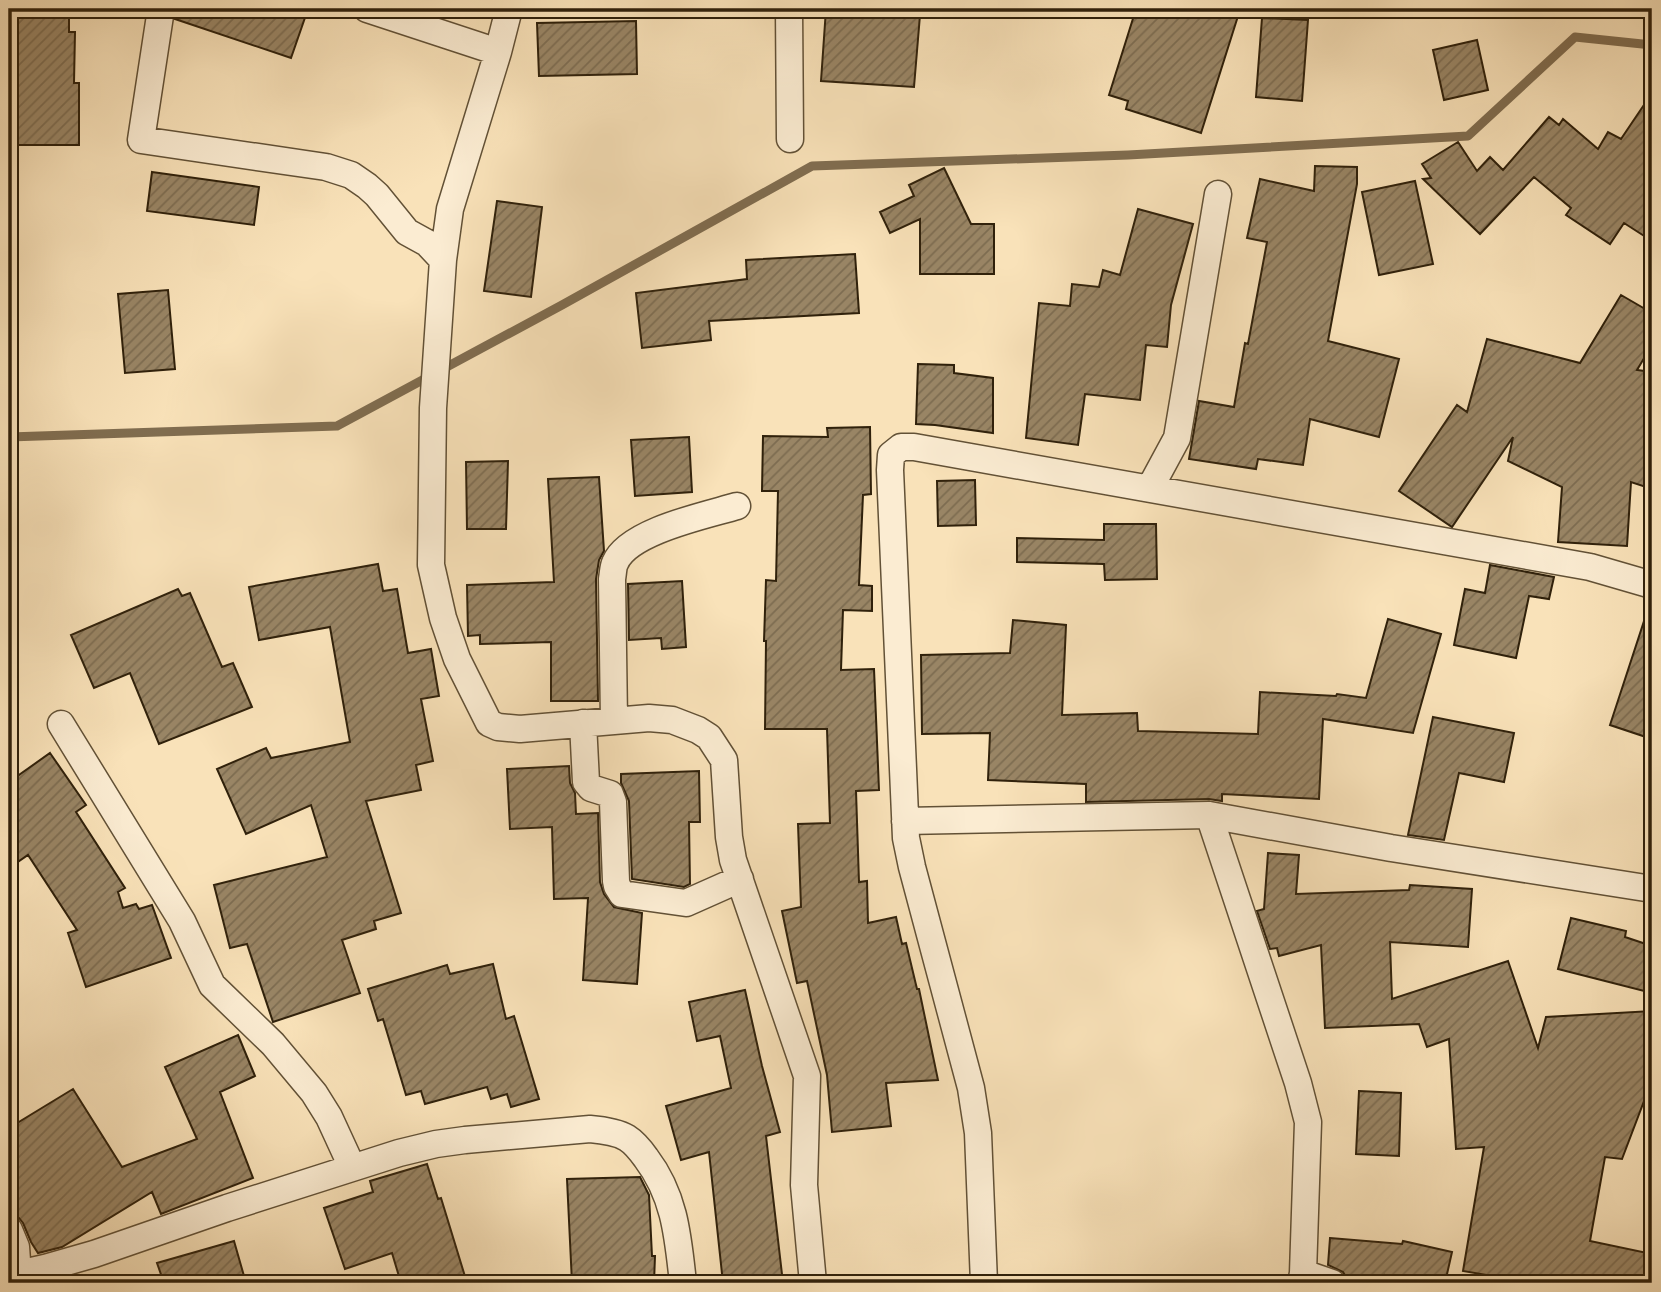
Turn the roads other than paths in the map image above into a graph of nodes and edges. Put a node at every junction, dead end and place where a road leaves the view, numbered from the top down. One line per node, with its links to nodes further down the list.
1 (161, 9): 8 (street)
2 (367, 9): 5 (street)
3 (509, 9): 5 (street)
4 (789, 9): 6 (street)
5 (498, 52): 8 (street)
6 (789, 139)
7 (1218, 194): 9 (street)
8 (443, 261): 13 (street)
9 (1150, 488): 11 (street); 16 (street)
10 (737, 506): 12 (street)
11 (1652, 585)
12 (614, 721): 13 (street); 17 (street)
13 (583, 723): 17 (street)
14 (61, 724): 19 (street)
15 (1209, 816): 16 (street); 18 (street); 22 (street)
16 (905, 821): 25 (street)
17 (740, 879): 24 (street)
18 (1652, 889)
19 (352, 1167): 21 (street); 23 (street)
20 (9, 1230): 21 (street)
21 (14, 1275)
22 (1302, 1278): 26 (street)
23 (683, 1283)
24 (813, 1283)
25 (985, 1283)
26 (1332, 1283)

